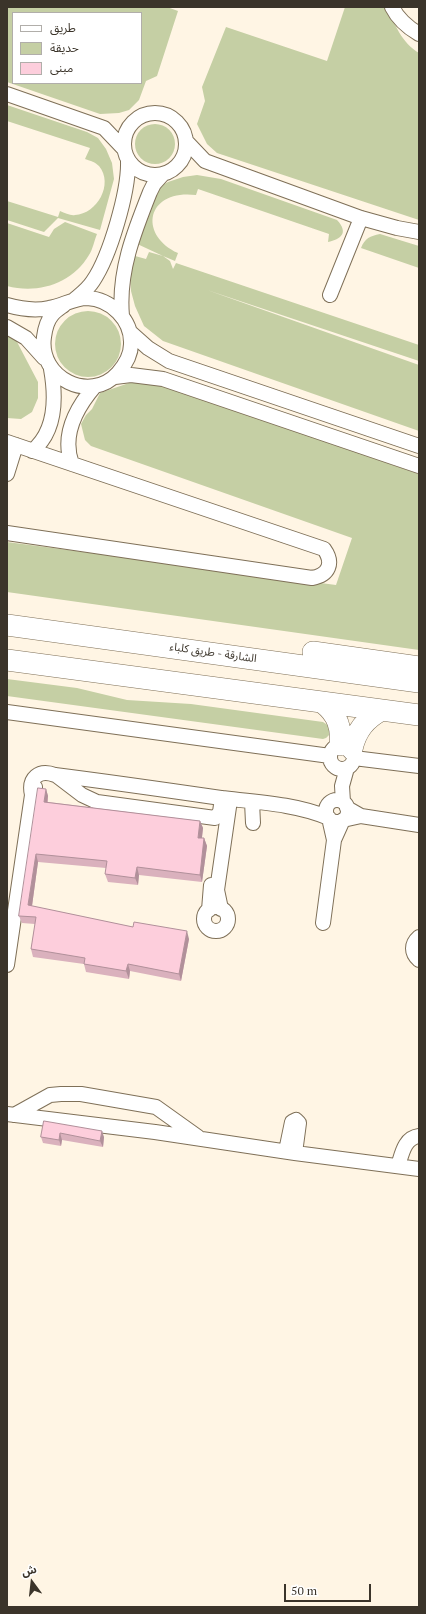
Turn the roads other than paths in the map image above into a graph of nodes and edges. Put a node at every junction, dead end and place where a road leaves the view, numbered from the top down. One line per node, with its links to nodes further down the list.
1 (392, 7): 2 (street)
2 (419, 34)
3 (7, 94): 5 (street)
4 (131, 123): 5 (street); 6 (street); 7 (street)
5 (104, 128): 7 (street)
6 (186, 141): 8 (street); 9 (street)
7 (126, 155): 10 (street); 14 (street)
8 (205, 161): 9 (street); 11 (street)
9 (176, 167): 10 (street)
10 (163, 174): 16 (street)
11 (361, 218): 12 (street); 13 (street)
12 (419, 232)
13 (330, 295)
14 (69, 303): 15 (street); 16 (street); 19 (street)
15 (7, 305)
16 (122, 316): 18 (street)
17 (7, 327): 19 (street)
18 (130, 332): 20 (street); 23 (street)
19 (48, 364): 21 (street); 24 (street)
20 (115, 376): 21 (street); 26 (street)
21 (95, 386): 25 (street)
22 (11, 443): 24 (street); 27 (street)
23 (419, 446)
24 (32, 451): 25 (street)
25 (72, 464): 28 (street)
26 (419, 466)
27 (7, 474)
28 (7, 534)
29 (7, 625): 30 (highway, الشارقة - طريق كلباء)
30 (185, 649): 32 (highway); 33 (highway, الشارقة - طريق كلباء)
31 (7, 660): 34 (highway)
32 (419, 667)
33 (419, 682)
34 (323, 702): 35 (highway); 38 (highway)
35 (382, 710): 37 (highway); 38 (highway)
36 (7, 712): 38 (street)
37 (419, 715)
38 (343, 757): 39 (street); 43 (street)
39 (419, 766)
40 (55, 775): 41 (street); 44 (street); 50 (street)
41 (226, 798): 42 (street); 44 (street); 44 (street)
42 (252, 802): 43 (street); 45 (street)
43 (337, 809): 46 (street); 47 (street)
44 (215, 818)
45 (253, 823)
46 (419, 825)
47 (323, 923)
48 (419, 938): 49 (street)
49 (419, 960)
50 (7, 964)
51 (61, 1094): 52 (street); 53 (street); 54 (street)
52 (152, 1106): 55 (street); 57 (street)
53 (10, 1114): 54 (street)
54 (47, 1120): 55 (street)
55 (155, 1132): 57 (street)
56 (419, 1136): 58 (street)
57 (200, 1139): 58 (street)
58 (398, 1166): 59 (street)
59 (419, 1169)

